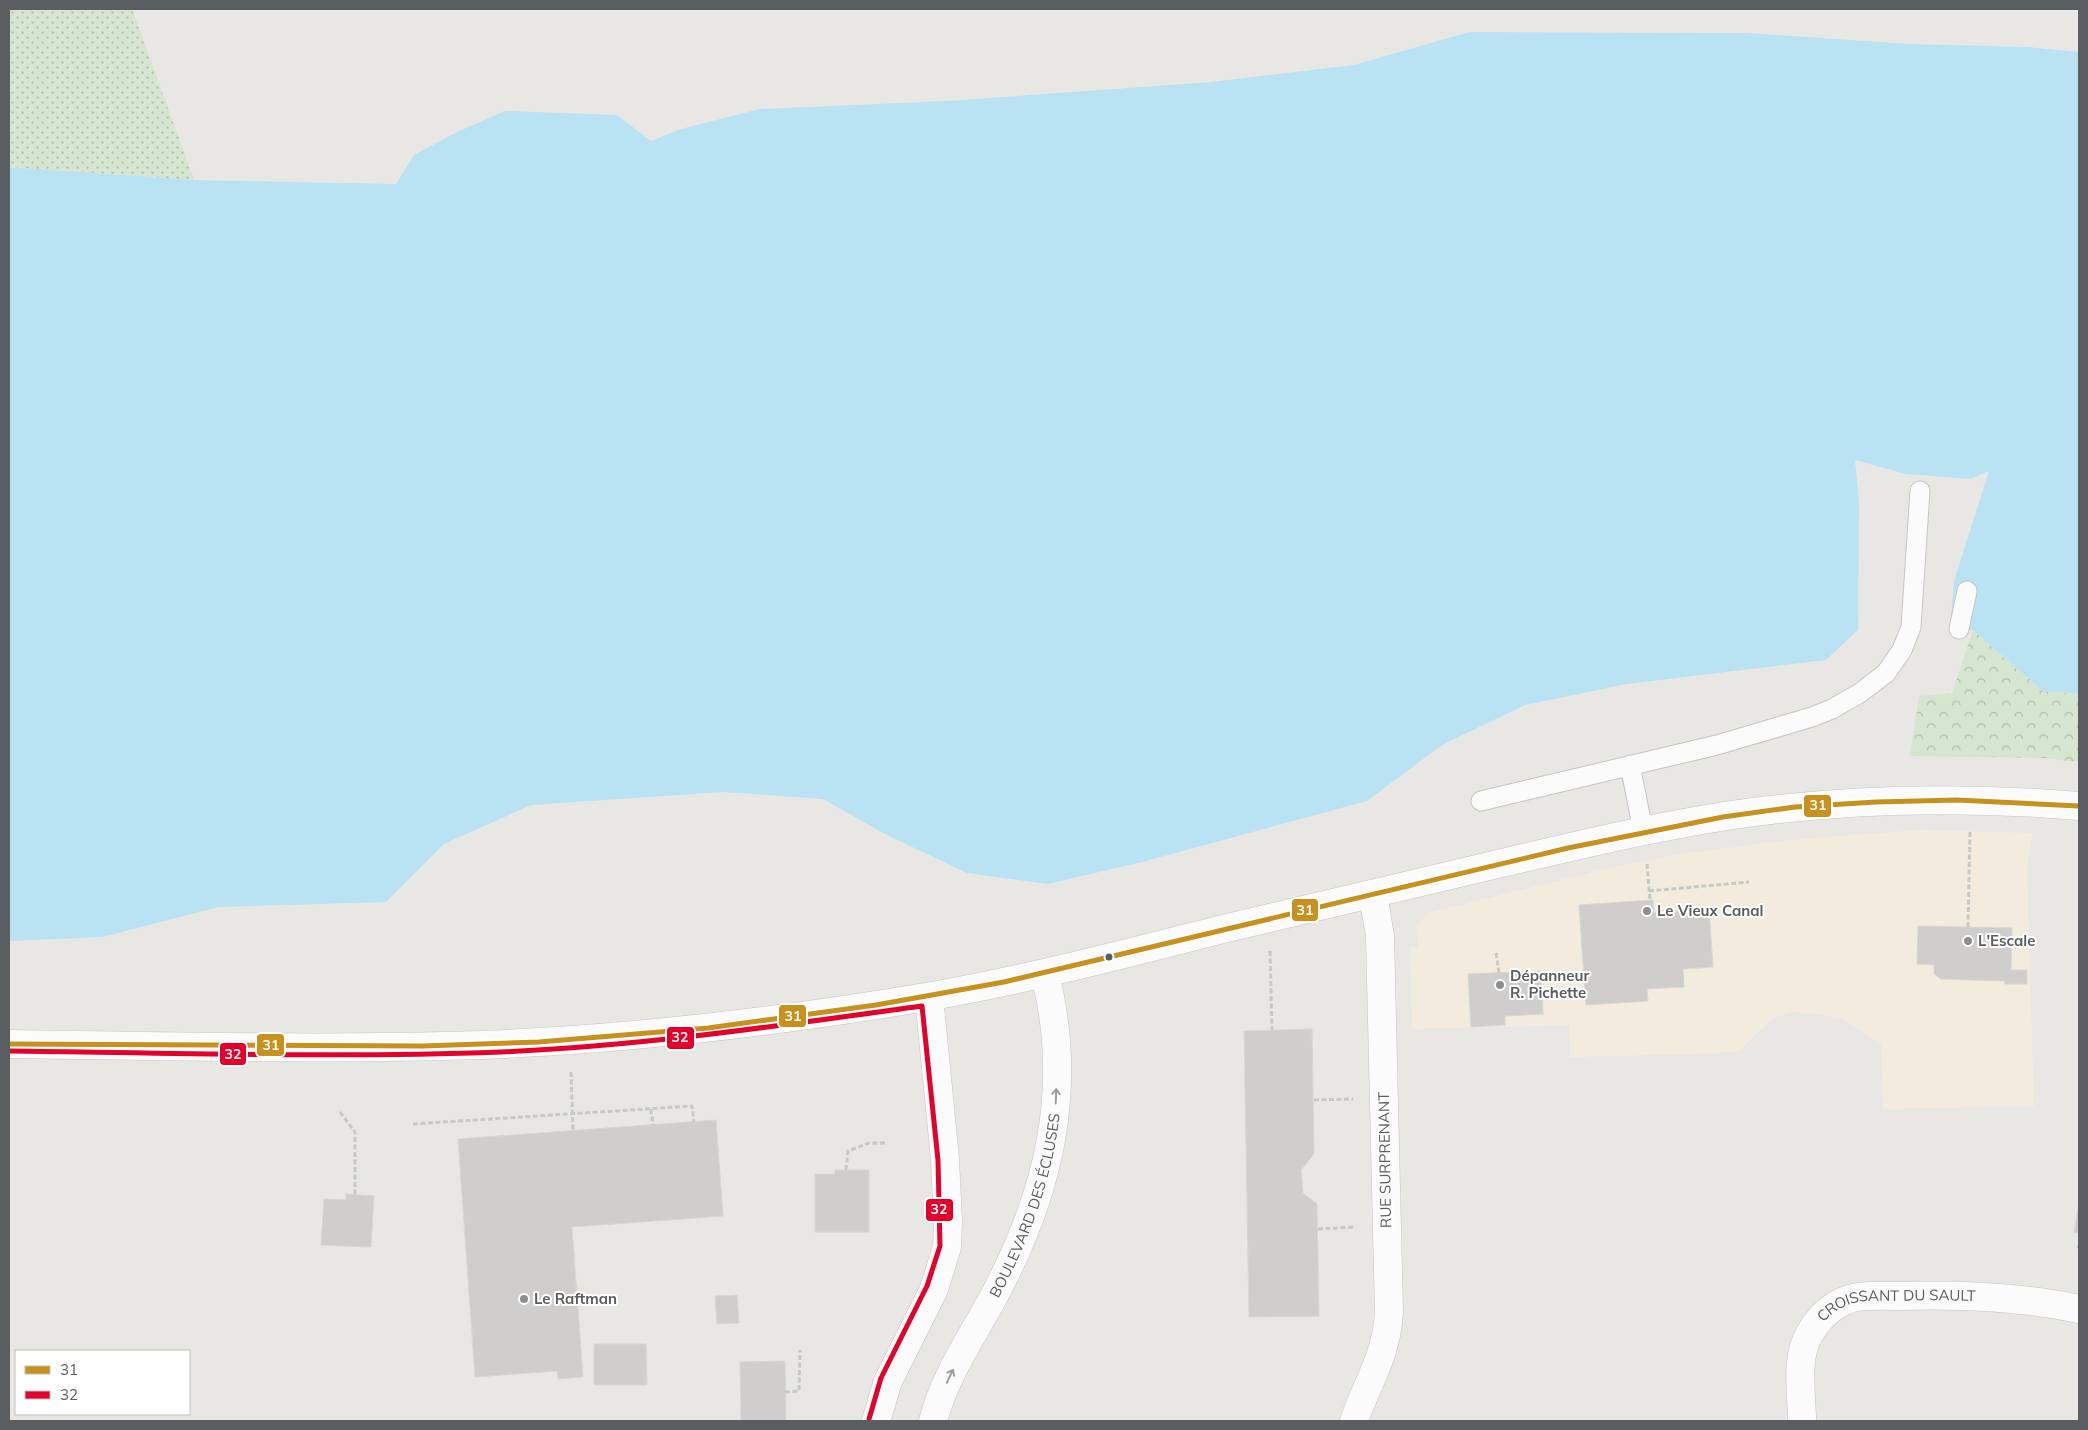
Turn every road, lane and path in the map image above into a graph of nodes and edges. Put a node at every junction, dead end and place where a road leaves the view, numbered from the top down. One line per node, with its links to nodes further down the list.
1 (1920, 491): 4 (lane)
2 (1967, 591): 3 (lane)
3 (1959, 629)
4 (1630, 766): 5 (lane); 8 (lane)
5 (1481, 801)
6 (2079, 806): 8 (street)
7 (1970, 826): 13 (path)
8 (1645, 843): 10 (path); 11 (street)
9 (1749, 882): 10 (path)
10 (1650, 891): 12 (path)
11 (1373, 894): 17 (street); 22 (street, RUE SURPRENANT)
12 (1650, 900)
13 (1968, 926)
14 (1270, 946): 19 (path)
15 (1496, 953): 16 (path)
16 (1499, 973)
17 (1045, 974): 18 (street); 40 (street, BOULEVARD DES ÉCLUSES, one-way to 17)
18 (929, 996): 20 (street); 39 (street)
19 (1272, 1030)
20 (9, 1044)
21 (570, 1066): 26 (path)
22 (1384, 1097): 23 (path); 34 (street, RUE SURPRENANT)
23 (1314, 1100)
24 (651, 1109): 26 (path); 27 (path); 29 (path)
25 (340, 1112): 33 (path)
26 (572, 1114): 28 (path); 30 (path)
27 (694, 1122)
28 (413, 1124)
29 (653, 1125)
30 (573, 1131)
31 (887, 1143): 32 (path)
32 (846, 1170)
33 (355, 1195)
34 (1387, 1226): 35 (path); 41 (street, RUE SURPRENANT)
35 (1318, 1229)
36 (2079, 1309): 42 (street, CROISSANT DU SAULT)
37 (800, 1350): 38 (path)
38 (785, 1392)
39 (876, 1421)
40 (933, 1421)
41 (1354, 1421)
42 (1802, 1421)

